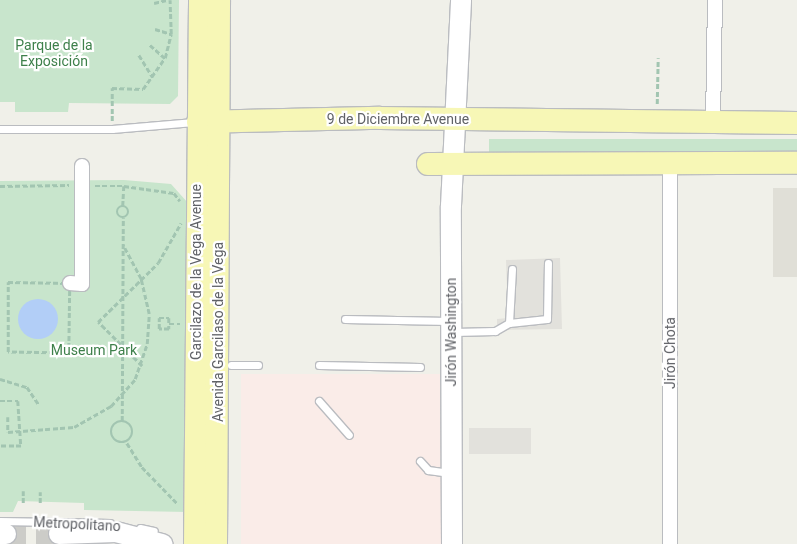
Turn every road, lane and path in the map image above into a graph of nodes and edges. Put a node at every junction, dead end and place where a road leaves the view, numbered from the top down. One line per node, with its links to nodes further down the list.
1 (169, 0): 7 (path); 9 (path)
2 (200, 0): 16 (main road)
3 (220, 0): 16 (main road)
4 (233, 0): 16 (main road)
5 (462, 0): 15 (street, Jirón Washington)
6 (715, 0): 19 (street)
7 (154, 3)
8 (155, 29): 9 (path)
9 (171, 34): 12 (path)
10 (150, 45): 12 (path)
11 (139, 55): 14 (path)
12 (165, 58): 14 (path)
13 (658, 58): 17 (path)
14 (153, 77): 21 (path)
15 (456, 120): 16 (main road, 9 de Diciembre Avenue); 17 (main road, 9 de Diciembre Avenue); 25 (street, Jirón Washington)
16 (216, 121): 21 (lane, 9 de Diciembre Avenue); 43 (main road); 69 (main road, Avenida Garcilaso de la Vega)
17 (657, 123): 19 (main road, 9 de Diciembre Avenue)
18 (797, 123): 19 (main road, 9 de Diciembre Avenue)
19 (713, 124)
20 (0, 129): 21 (lane, 9 de Diciembre Avenue)
21 (112, 130)
22 (670, 162): 23 (main road); 25 (main road); 71 (street, Jirón Chota)
23 (797, 163)
24 (428, 164): 25 (main road)
25 (453, 164): 41 (street, Jirón Washington)
26 (82, 166): 35 (street)
27 (124, 186): 28 (path)
28 (185, 206)
29 (184, 214): 34 (path)
30 (123, 218): 30 (path); 31 (path)
31 (123, 245): 34 (path); 36 (path)
32 (548, 263): 38 (lane)
33 (512, 269): 38 (lane)
34 (142, 279): 36 (path); 46 (path)
35 (70, 284): 35 (path)
36 (123, 298): 42 (path); 42 (path)
37 (345, 319): 41 (lane)
38 (510, 323): 41 (lane)
39 (169, 324): 39 (path); 40 (path)
40 (184, 324)
41 (450, 326): 60 (street, Jirón Washington)
42 (122, 347): 46 (path); 49 (path)
43 (231, 365): 44 (lane); 69 (main road)
44 (258, 365)
45 (319, 365): 47 (lane)
46 (142, 366): 49 (path)
47 (420, 367)
48 (0, 378): 52 (path)
49 (122, 396): 54 (path); 55 (path)
50 (0, 401): 55 (path)
51 (319, 401): 56 (lane)
52 (39, 405)
53 (8, 417): 55 (path)
54 (122, 421): 57 (path); 57 (path)
55 (21, 432): 58 (path)
56 (348, 435)
57 (127, 443): 65 (path)
58 (0, 446)
59 (420, 461): 60 (lane)
60 (451, 473): 70 (street, Jirón Washington)
61 (23, 491): 63 (path)
62 (40, 492): 64 (path)
63 (23, 503)
64 (40, 504)
65 (179, 505)
66 (2, 530): 68 (lane, Metropolitano)
67 (60, 534): 68 (street)
68 (158, 538)
69 (217, 539)
70 (452, 544)
71 (670, 544)

